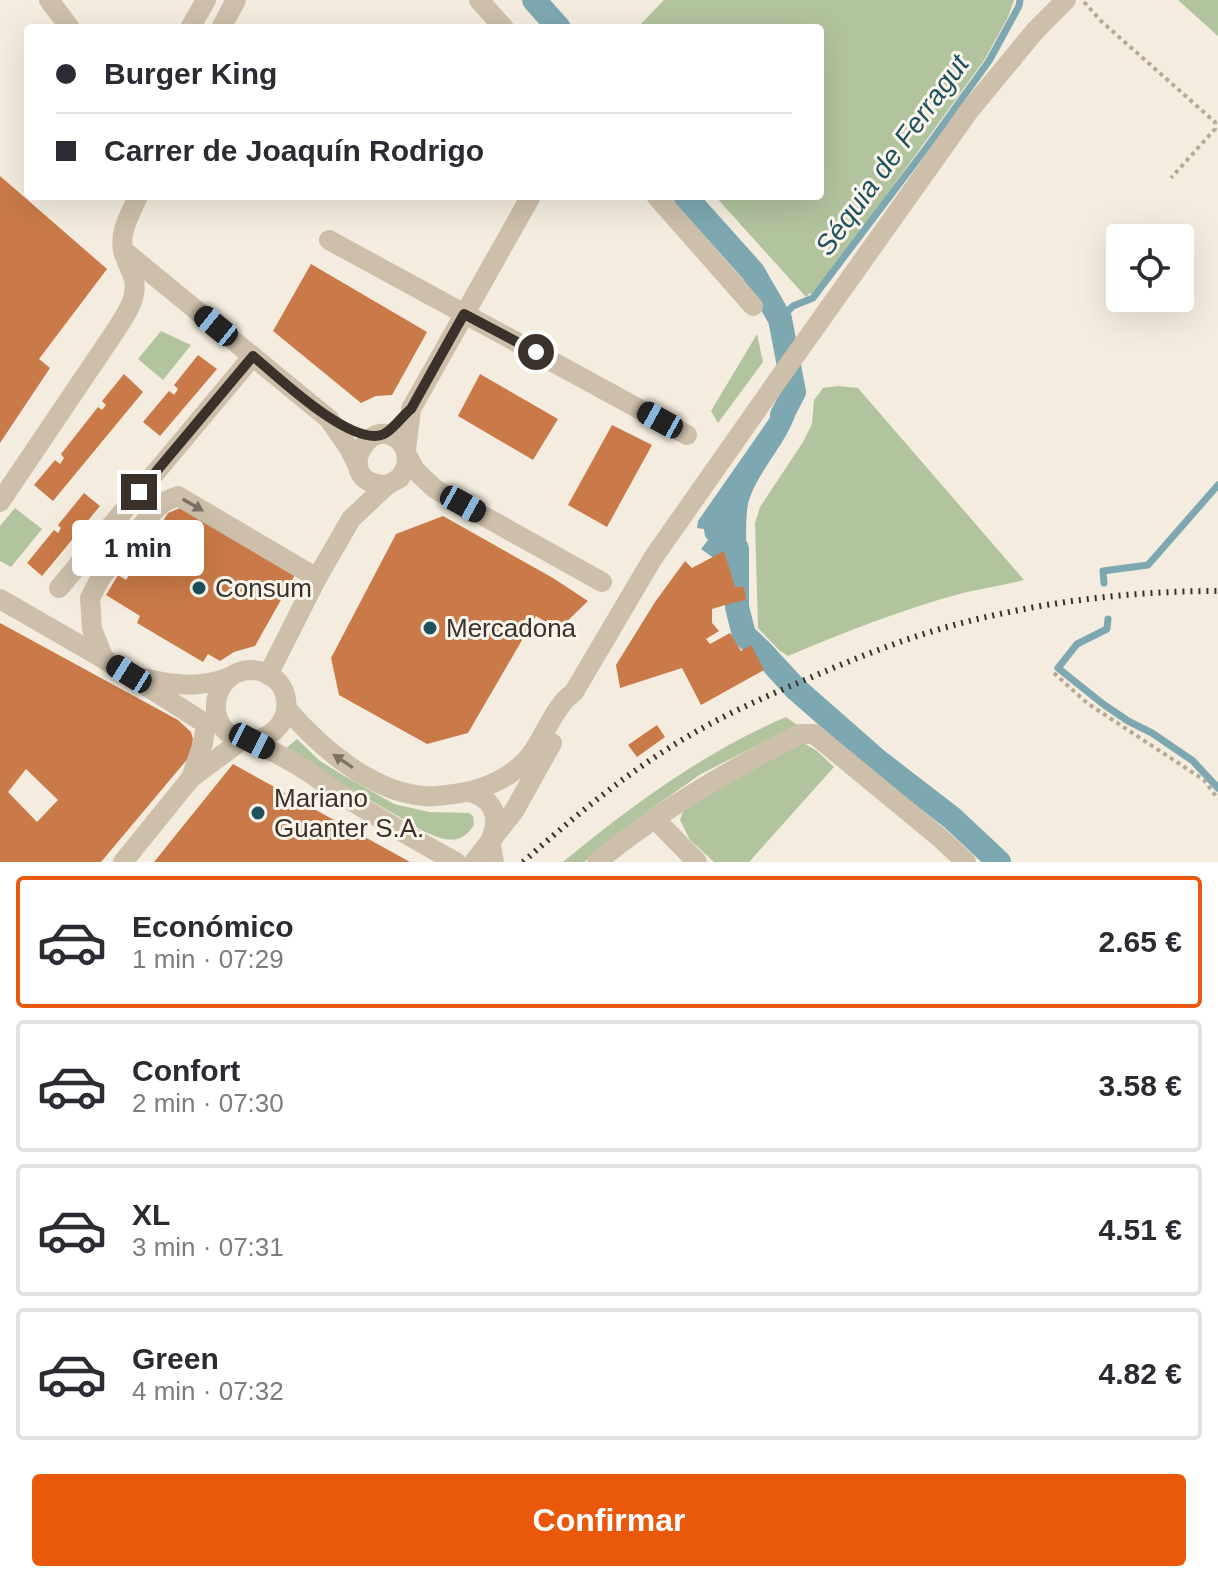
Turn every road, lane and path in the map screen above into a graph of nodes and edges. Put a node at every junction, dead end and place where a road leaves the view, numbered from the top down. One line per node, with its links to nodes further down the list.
1 (49, 0): 7 (street)
2 (206, 0): 8 (street)
3 (236, 0): 9 (street)
4 (479, 0): 10 (street)
5 (1066, 0): 39 (street)
6 (1083, 0): 11 (path)
7 (67, 24)
8 (192, 24)
9 (223, 24)
10 (500, 24)
11 (1171, 178)
12 (136, 200): 16 (street)
13 (529, 200): 18 (street)
14 (660, 200): 17 (street)
15 (329, 240): 18 (street)
16 (123, 250): 19 (street); 28 (street)
17 (753, 306)
18 (464, 314): 20 (street); 23 (street)
19 (253, 356): 21 (street); 32 (street)
20 (411, 409): 22 (street); 24 (street)
21 (329, 419): 22 (street); 25 (street)
22 (379, 435): 24 (street); 25 (street)
23 (687, 435)
24 (407, 454): 26 (street); 27 (street)
25 (360, 469): 26 (street); 29 (street)
26 (391, 484): 27 (street); 29 (street)
27 (435, 489): 31 (street)
28 (0, 502)
29 (351, 519): 30 (street)
30 (317, 578): 34 (street, one-way to 30); 37 (street)
31 (602, 582)
32 (59, 588)
33 (0, 599): 34 (street)
34 (104, 659): 36 (street)
35 (1054, 673): 46 (path)
36 (129, 674): 38 (street); 42 (street)
37 (268, 675): 38 (street); 41 (street)
38 (230, 677): 40 (street)
39 (574, 692): 45 (street); 48 (street)
40 (216, 704): 42 (street); 43 (street)
41 (287, 709): 43 (street); 45 (street, one-way to 41)
42 (204, 734): 43 (street); 44 (street)
43 (242, 739): 44 (street); 50 (street)
44 (191, 778): 49 (street)
45 (468, 792): 48 (street)
46 (1218, 799)
47 (655, 819): 52 (street); 53 (street); 54 (street)
48 (492, 852): 51 (street)
49 (123, 862)
50 (456, 862)
51 (474, 862)
52 (597, 862)
53 (697, 862)
54 (966, 862)

